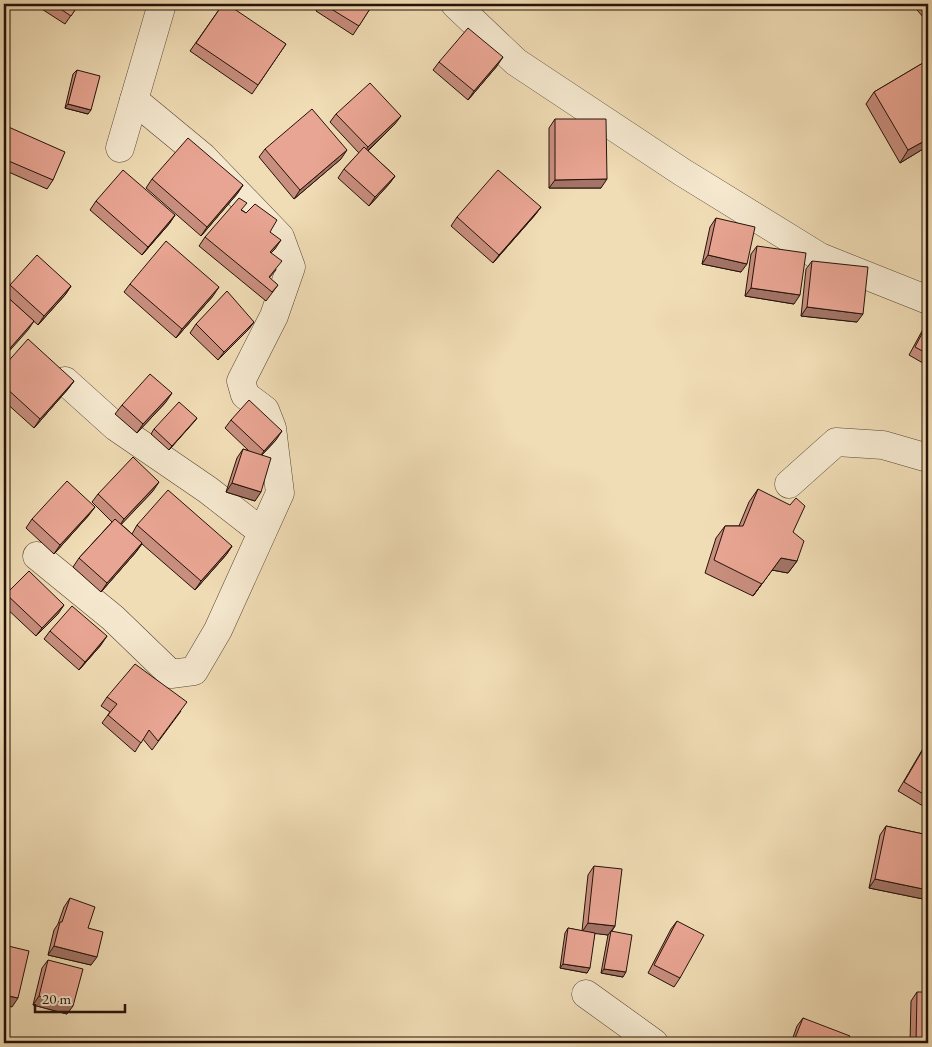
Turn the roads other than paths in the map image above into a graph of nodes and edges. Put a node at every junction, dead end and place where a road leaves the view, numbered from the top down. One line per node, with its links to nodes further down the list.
1 (162, 4): 3 (street)
2 (454, 4): 5 (street)
3 (134, 100): 4 (street); 9 (street)
4 (120, 148)
5 (928, 300)
6 (65, 381): 9 (street)
7 (928, 458): 8 (street)
8 (789, 484)
9 (262, 532): 10 (street)
10 (38, 556)
11 (586, 994): 12 (street)
12 (654, 1043)

